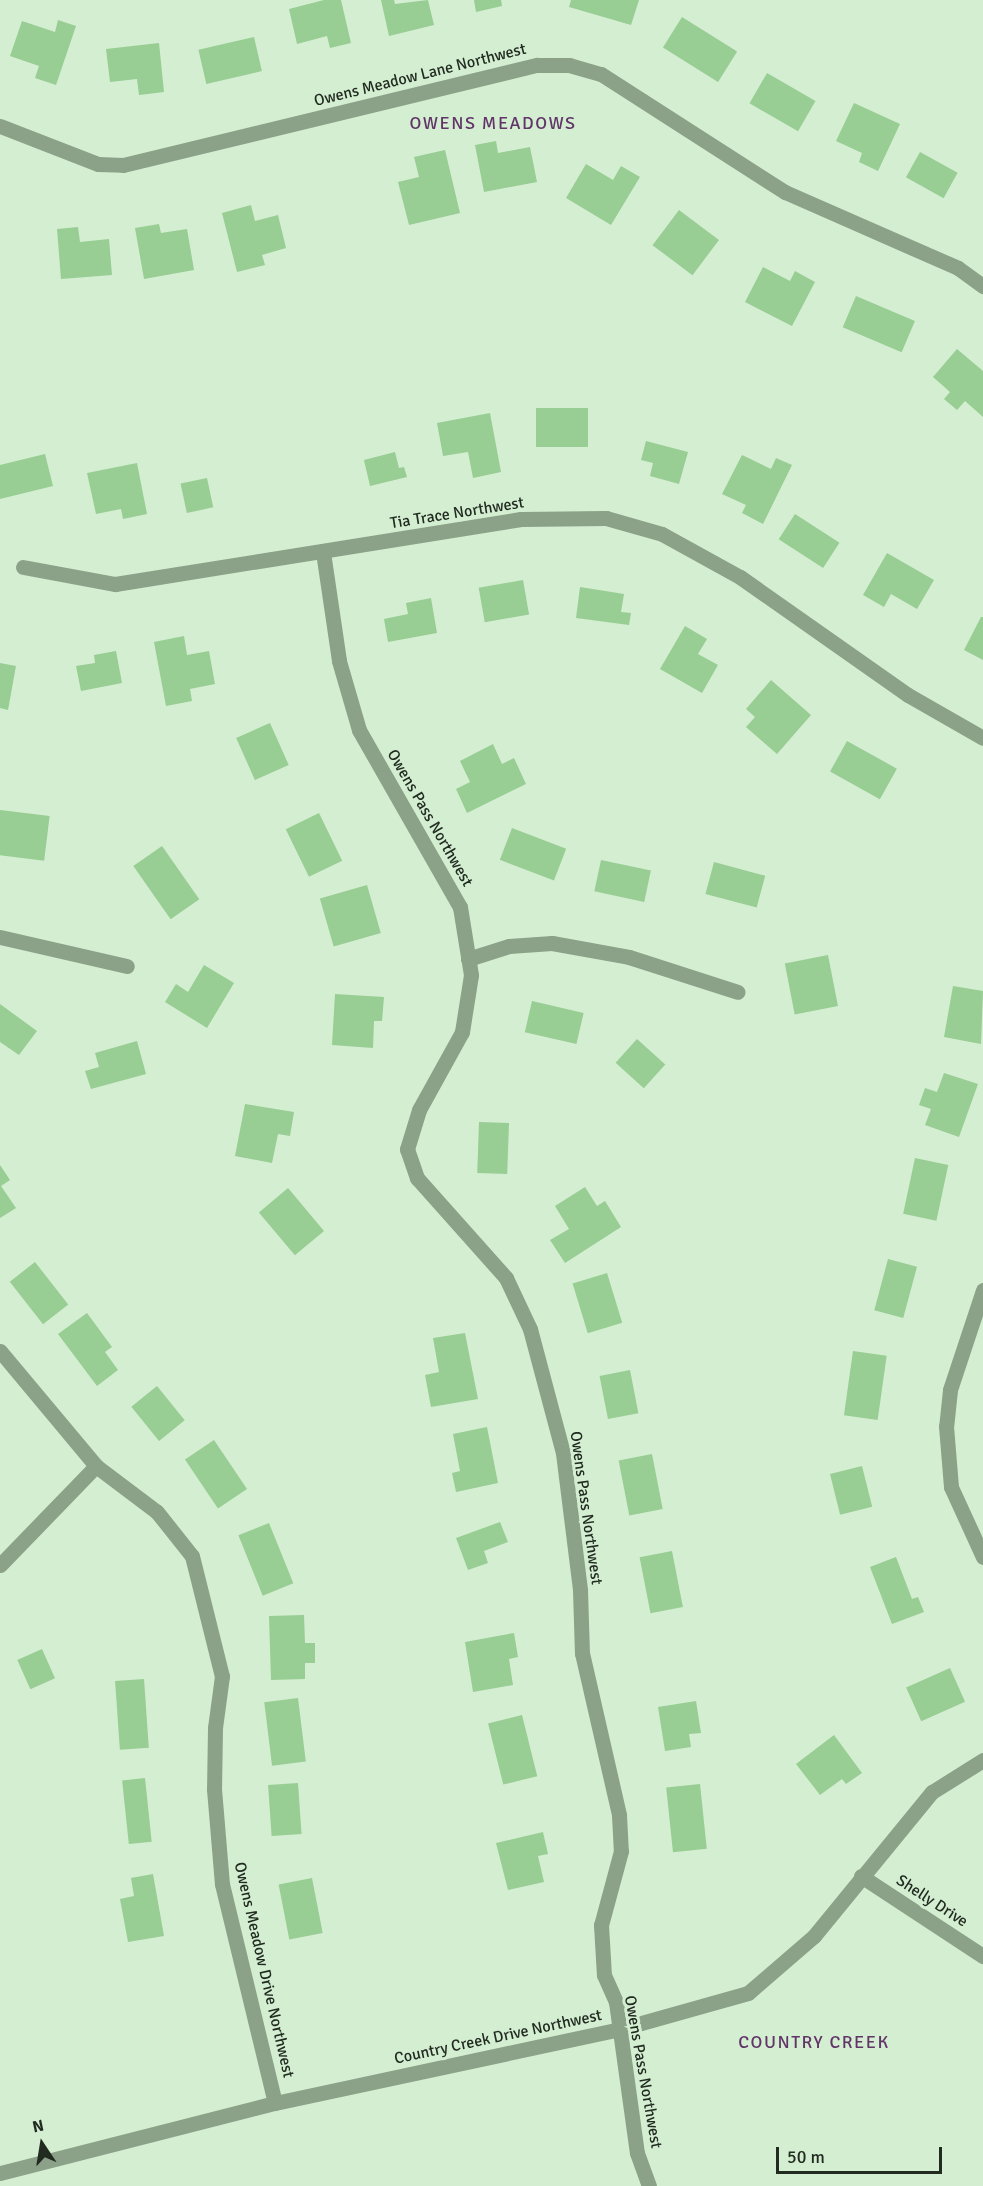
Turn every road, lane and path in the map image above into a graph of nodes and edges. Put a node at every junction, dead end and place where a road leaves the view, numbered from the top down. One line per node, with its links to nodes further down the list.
1 (0, 126): 2 (street, Owens Meadow Lane Northwest)
2 (983, 286)
3 (323, 552): 4 (street, Tia Trace Northwest); 5 (street, Tia Trace Northwest); 7 (street, Owens Pass Northwest)
4 (22, 567)
5 (983, 738)
6 (0, 938): 8 (street)
7 (468, 959): 9 (street); 18 (street, Owens Pass Northwest)
8 (127, 966)
9 (738, 992)
10 (983, 1290): 13 (street)
11 (0, 1352): 12 (street, Owens Meadow Drive Northwest)
12 (96, 1466): 14 (street); 19 (street, Owens Meadow Drive Northwest)
13 (983, 1557)
14 (0, 1565)
15 (983, 1760): 16 (street, Country Creek Drive Northwest)
16 (861, 1876): 17 (street, Shelly Drive); 18 (street, Country Creek Drive Northwest)
17 (983, 1956)
18 (620, 2029): 19 (street, Country Creek Drive Northwest); 21 (street, Owens Pass Northwest)
19 (275, 2103): 20 (street, Country Creek Drive Northwest)
20 (3, 2177)
21 (649, 2186)

